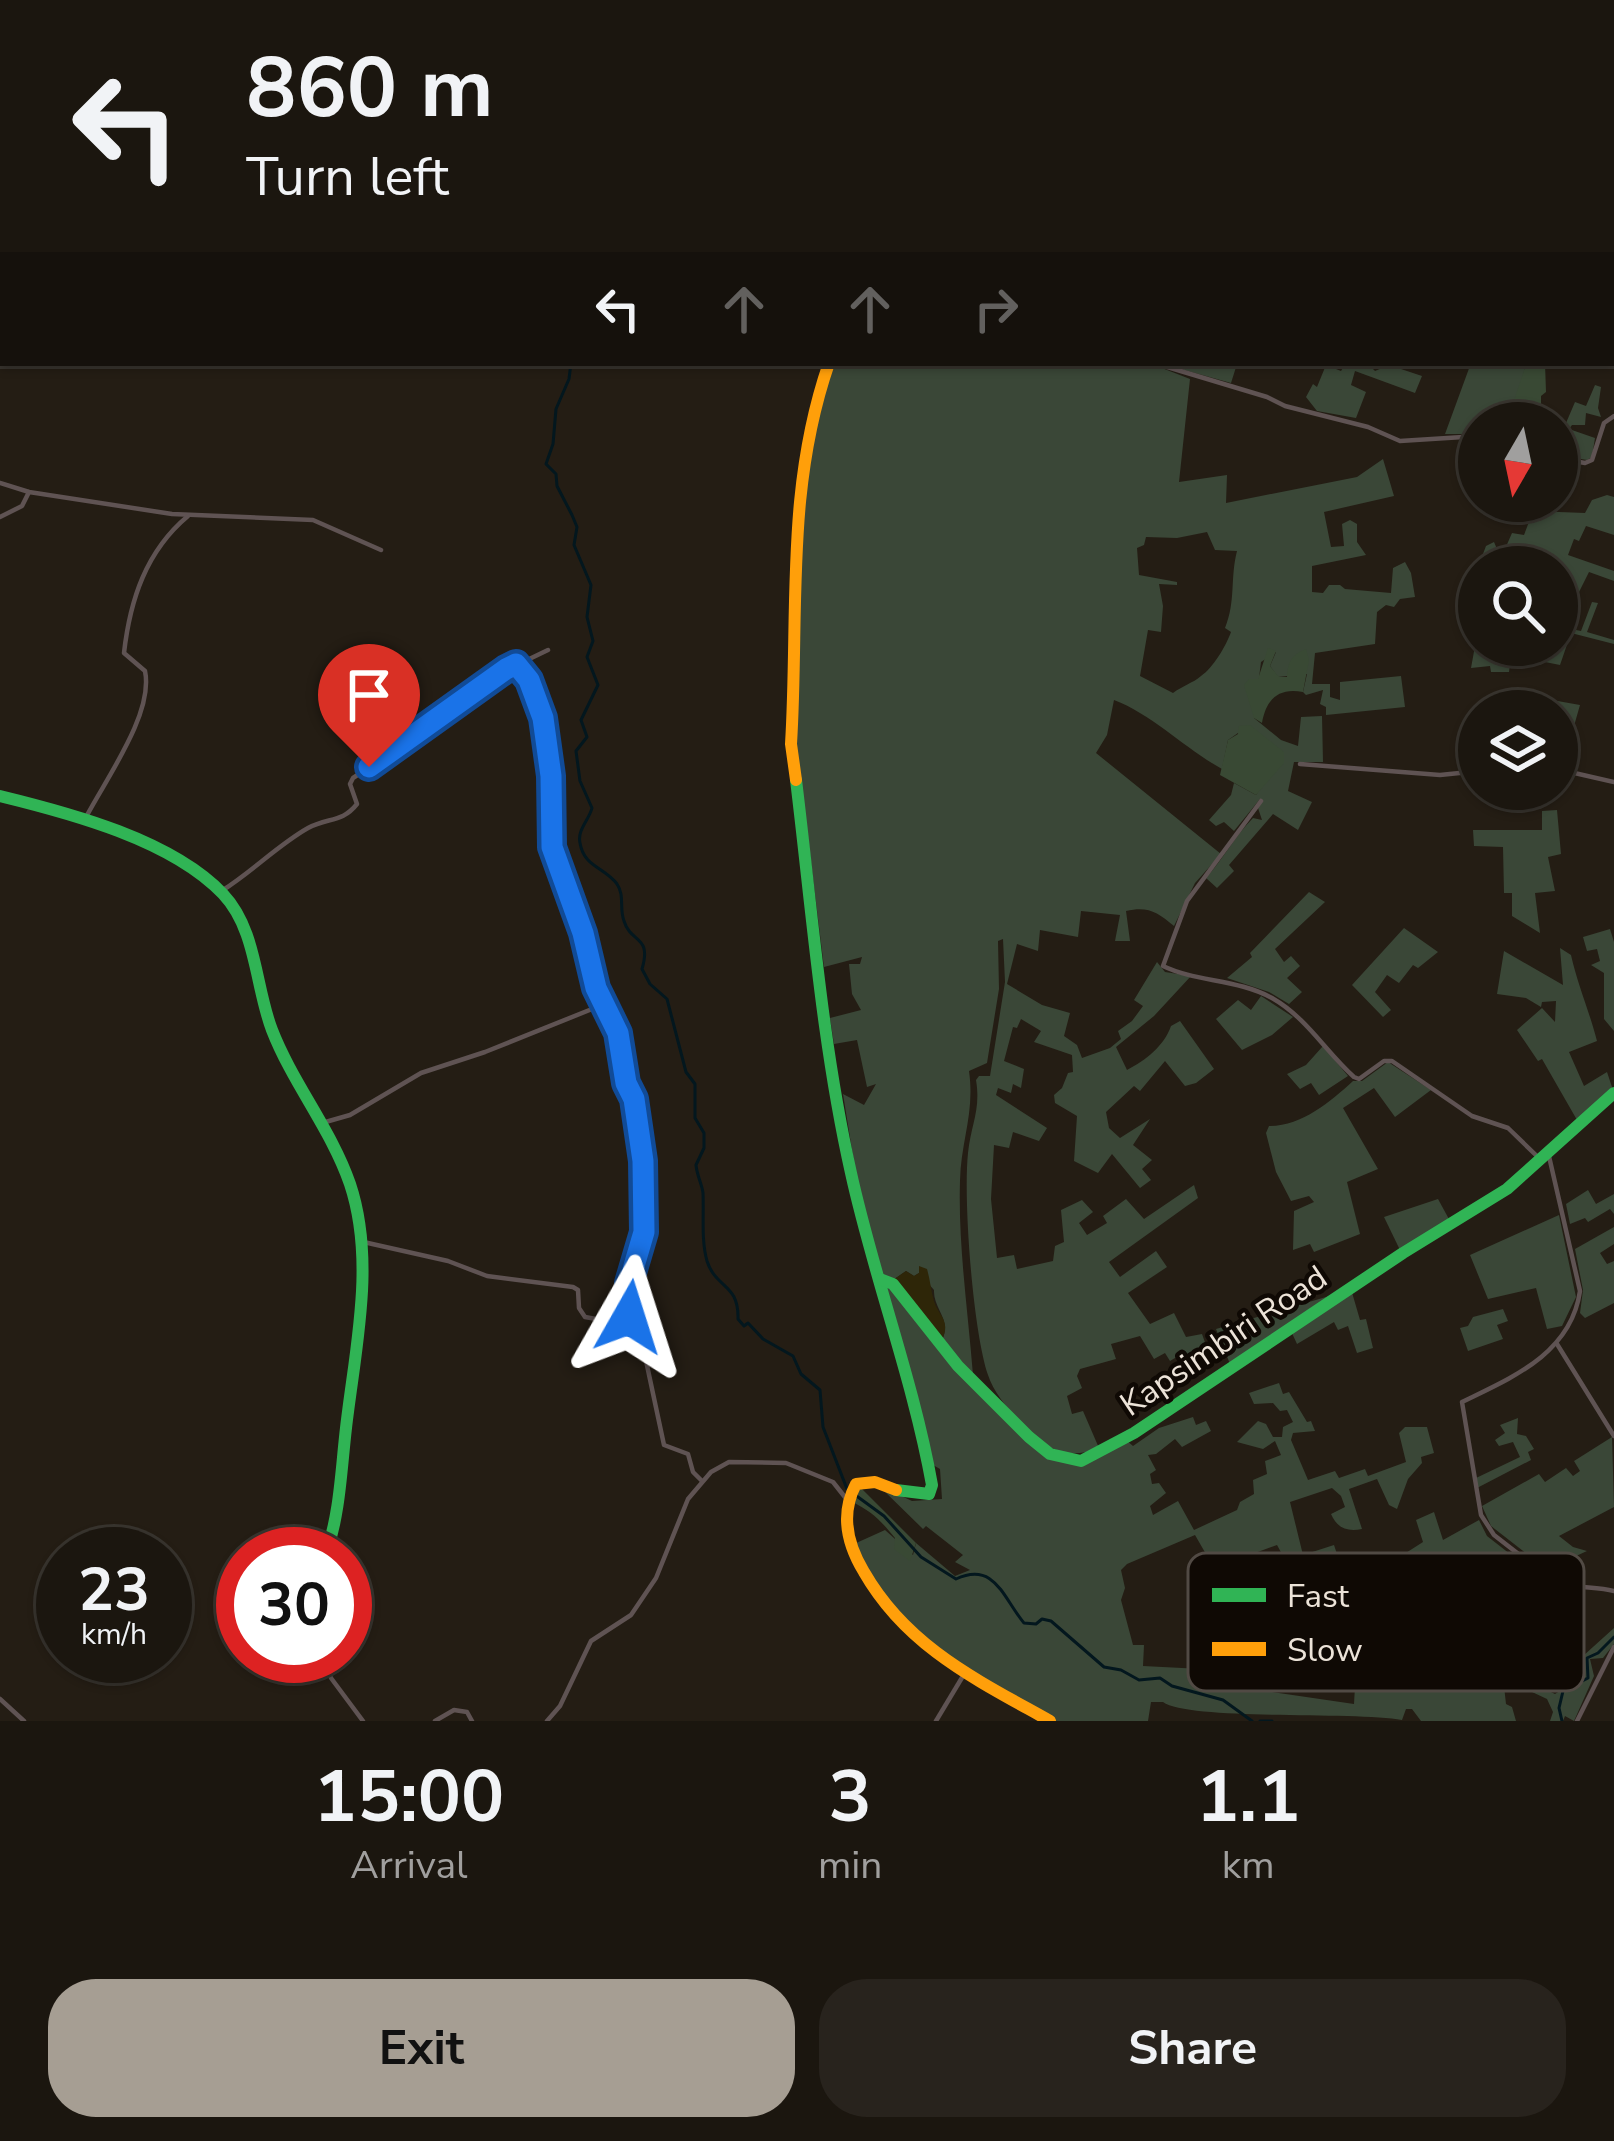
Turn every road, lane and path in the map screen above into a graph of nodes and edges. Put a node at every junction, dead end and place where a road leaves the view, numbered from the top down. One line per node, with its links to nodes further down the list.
1 (828, 366): 26 (street)
2 (1164, 366): 4 (street)
3 (1614, 416): 5 (street)
4 (1458, 437)
5 (1578, 460)
6 (0, 483): 7 (street)
7 (29, 492): 8 (street); 9 (street)
8 (188, 516): 10 (street); 19 (street)
9 (0, 517)
10 (381, 550)
11 (548, 650): 12 (street)
12 (516, 664): 20 (street); 21 (street)
13 (1300, 764): 14 (street)
14 (1458, 773)
15 (1578, 774): 16 (street)
16 (1614, 782)
17 (0, 796): 19 (street)
18 (1261, 801): 24 (street)
19 (86, 819): 20 (street)
20 (221, 892): 23 (street)
21 (602, 1005): 23 (street); 27 (street)
22 (1614, 1093): 24 (street, Kapsimbiri Road)
23 (321, 1124): 25 (street)
24 (1545, 1156): 26 (street, Kapsimbiri Road); 28 (street)
25 (358, 1241): 27 (street); 32 (street)
26 (880, 1279): 31 (street)
27 (629, 1325): 30 (street)
28 (1556, 1342): 29 (street); 33 (street)
29 (1614, 1436)
30 (702, 1481): 31 (street); 44 (street)
31 (850, 1496): 37 (street)
32 (333, 1527)
33 (1517, 1553)
34 (1584, 1584): 35 (street)
35 (1614, 1591)
36 (1614, 1646): 47 (street)
37 (963, 1676): 45 (street); 46 (street)
38 (335, 1683): 41 (street)
39 (0, 1699): 40 (street)
40 (24, 1721)
41 (363, 1721)
42 (435, 1721): 43 (street)
43 (472, 1721)
44 (547, 1721)
45 (936, 1721)
46 (1050, 1721)
47 (1577, 1721)

